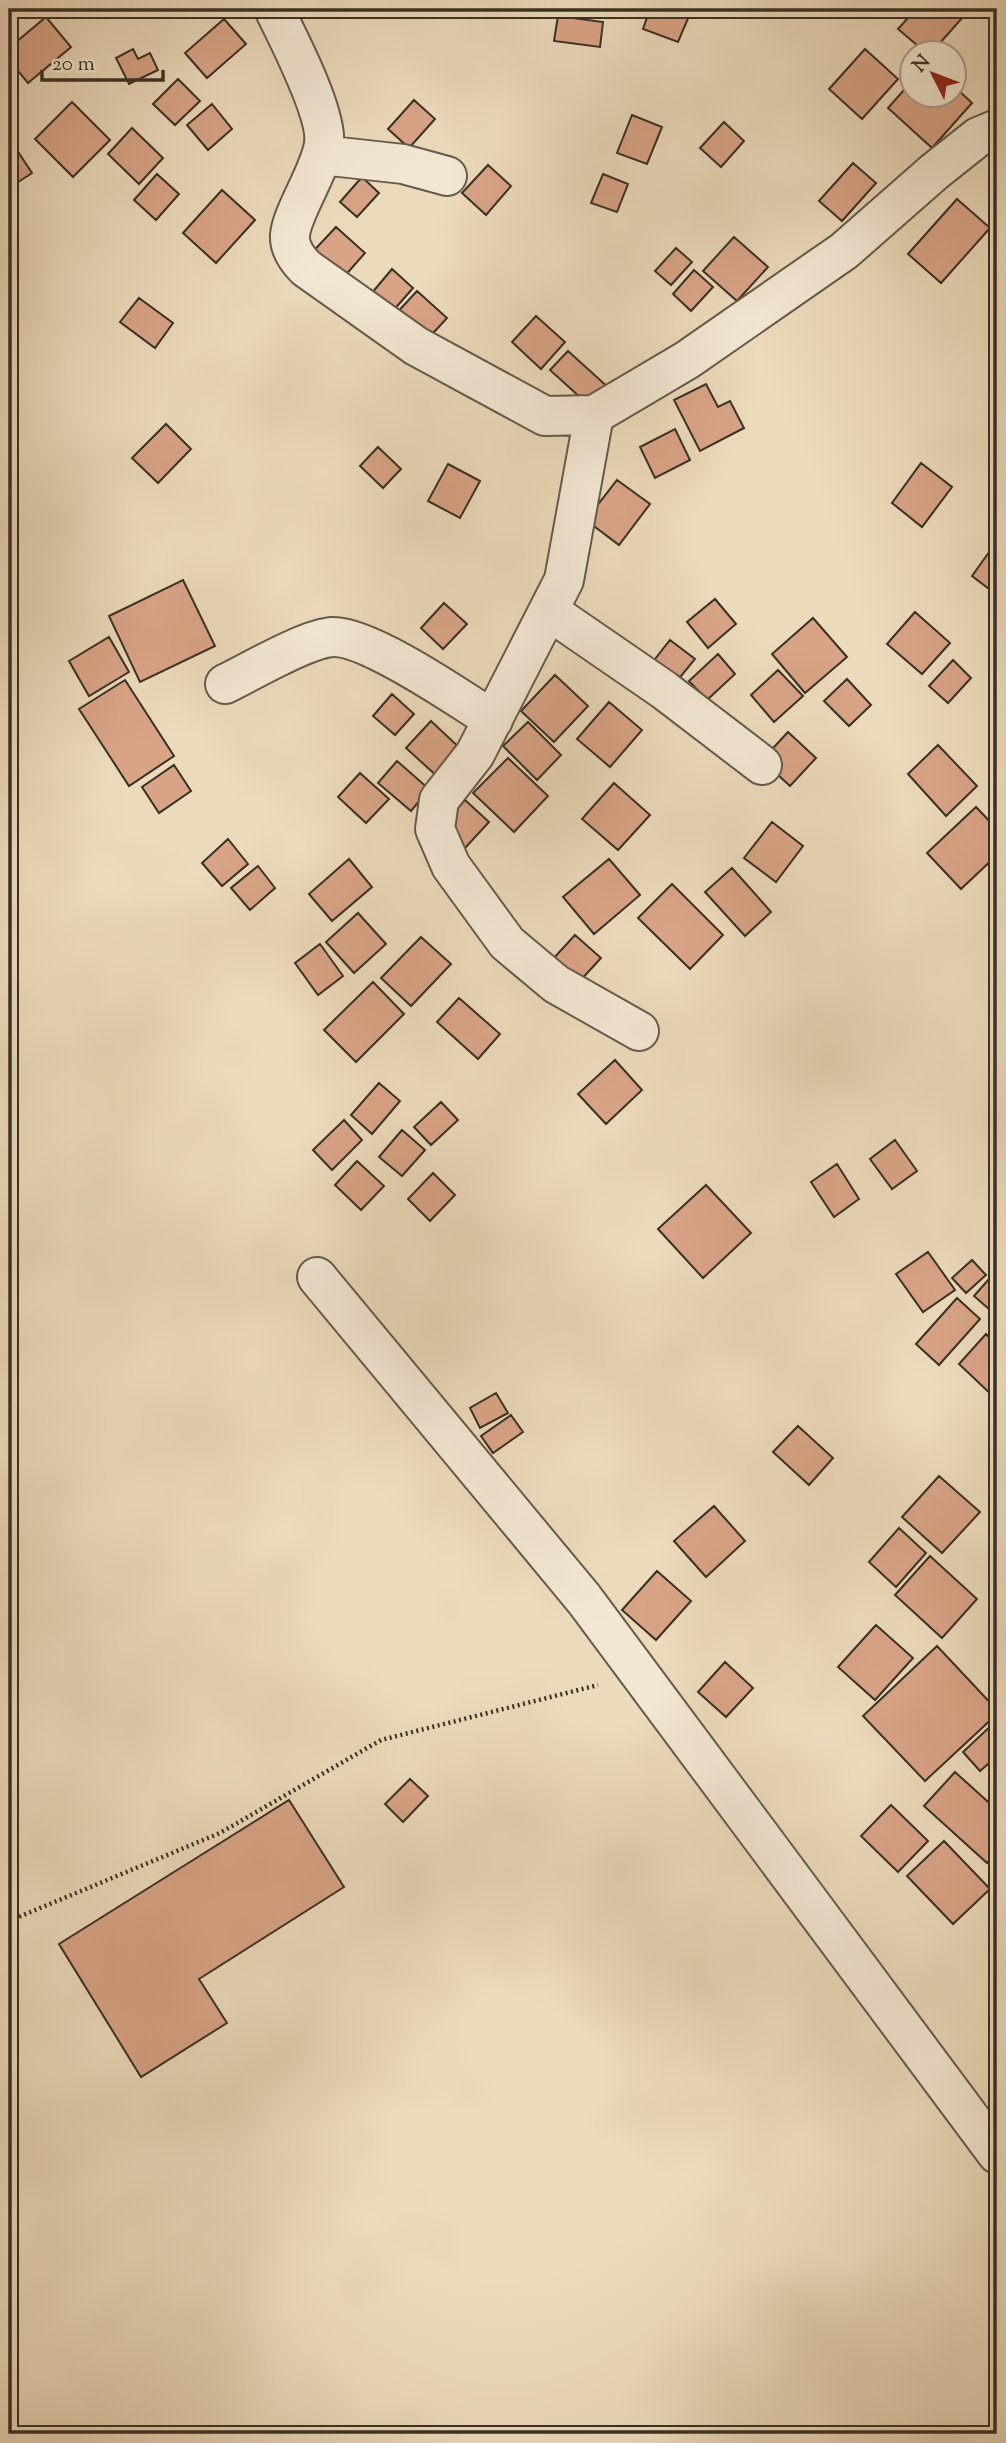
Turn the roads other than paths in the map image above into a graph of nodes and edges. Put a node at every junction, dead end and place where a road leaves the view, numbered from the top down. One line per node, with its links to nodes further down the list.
1 (274, 9): 3 (street)
2 (997, 129): 5 (street)
3 (321, 155): 4 (street); 5 (street)
4 (447, 176)
5 (594, 415): 6 (street)
6 (549, 611): 8 (street); 9 (street)
7 (225, 684): 8 (street)
8 (493, 720): 10 (street)
9 (762, 765)
10 (639, 1031)
11 (317, 1277): 12 (street)
12 (997, 2154)

